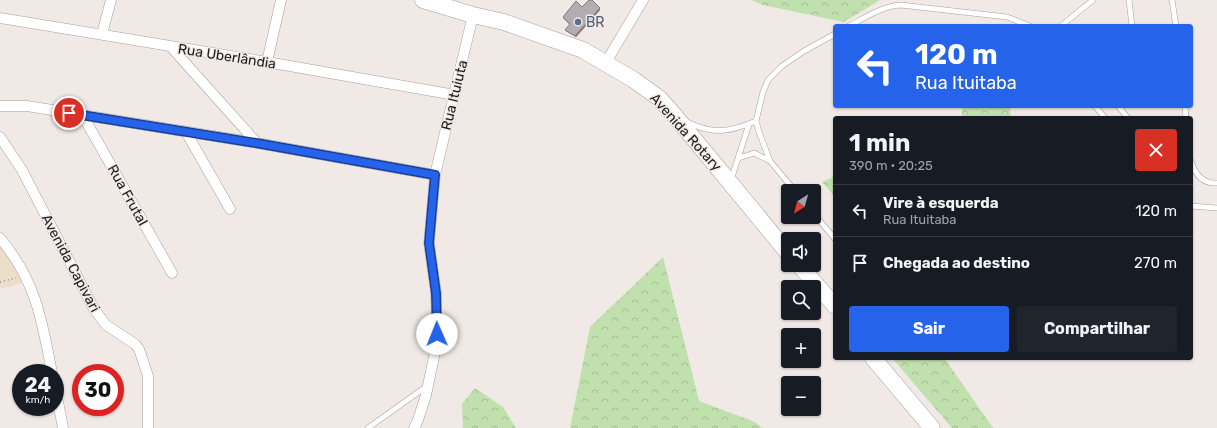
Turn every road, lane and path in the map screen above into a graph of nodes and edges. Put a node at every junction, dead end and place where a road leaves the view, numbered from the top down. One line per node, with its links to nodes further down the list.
1 (111, 0): 15 (street)
2 (281, 0): 18 (street)
3 (423, 0): 8 (main road, Avenida Rotary)
4 (643, 0): 19 (street)
5 (1093, 0): 12 (lane)
6 (1129, 0): 13 (lane)
7 (1172, 0): 14 (lane)
8 (473, 15): 19 (main road, Avenida Rotary); 20 (street, Rua Ituiuta)
9 (0, 18): 15 (street, Rua Uberlândia)
10 (853, 24): 11 (lane)
11 (1025, 24)
12 (1063, 24)
13 (1132, 24)
14 (1176, 24)
15 (102, 34): 17 (street, Rua Uberlândia)
16 (833, 35): 28 (lane)
17 (171, 47): 18 (street, Rua Uberlândia); 32 (street)
18 (267, 62): 20 (street, Rua Uberlândia)
19 (605, 64): 25 (main road, Avenida Rotary)
20 (455, 96): 36 (street, Rua Ituiuta)
21 (0, 106): 24 (street)
22 (1097, 108): 26 (lane)
23 (1120, 108): 27 (lane)
24 (83, 116): 30 (street); 48 (street, Rua Frutal)
25 (675, 116): 29 (lane); 37 (main road, Avenida Rotary)
26 (1103, 116)
27 (1126, 116)
28 (756, 121): 29 (lane); 34 (lane)
29 (749, 124): 33 (lane)
30 (186, 132): 32 (street); 42 (street)
31 (0, 137): 57 (street, Avenida Capivari)
32 (256, 143): 36 (street)
33 (739, 158): 34 (lane); 37 (lane)
34 (770, 161): 39 (lane)
35 (1193, 167): 38 (lane)
36 (435, 175): 54 (street, Rua Ituiuta)
37 (730, 182): 46 (main road, Avenida Rotary)
38 (1217, 183)
39 (789, 184)
40 (1193, 206): 41 (lane)
41 (1217, 208)
42 (230, 209)
43 (821, 222): 44 (lane)
44 (833, 237)
45 (0, 238): 49 (street)
46 (781, 244)
47 (805, 272): 51 (main road)
48 (172, 273)
49 (26, 276): 50 (path); 53 (street)
50 (0, 282)
51 (833, 304)
52 (877, 361): 60 (main road)
53 (50, 364)
54 (428, 385): 58 (lane); 59 (street, Rua Ituiuta)
55 (61, 416): 56 (street)
56 (63, 428)
57 (148, 428)
58 (368, 428)
59 (414, 428)
60 (932, 428)

